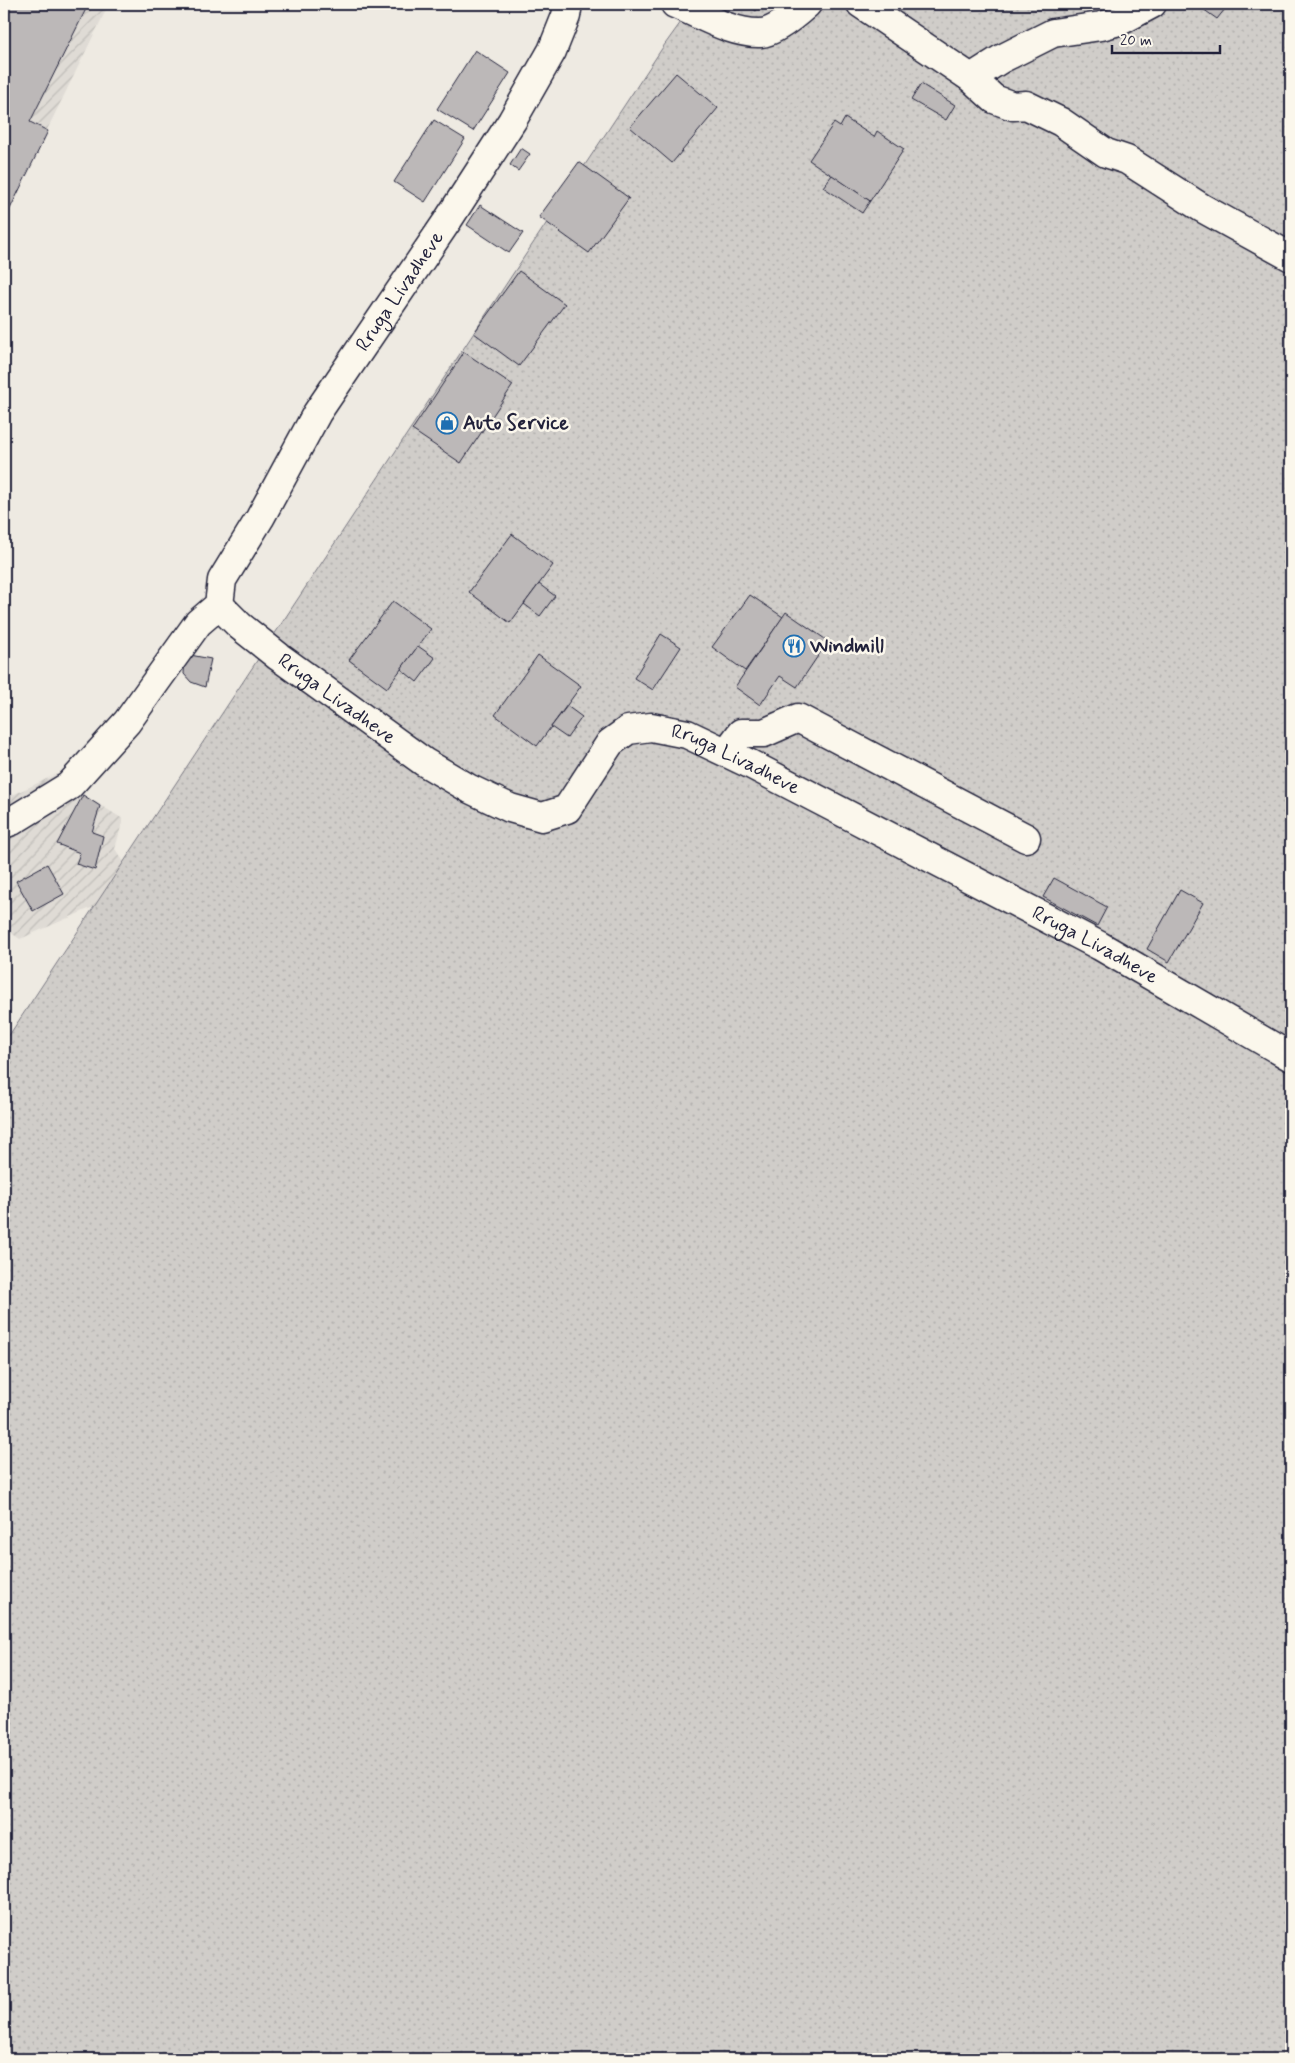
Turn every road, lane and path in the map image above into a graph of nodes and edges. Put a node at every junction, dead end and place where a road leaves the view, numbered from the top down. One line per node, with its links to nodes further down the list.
1 (568, 4): 8 (street, Rruga Livadheve)
2 (675, 4): 3 (street)
3 (807, 4)
4 (861, 4): 6 (street)
5 (1152, 4): 6 (street)
6 (970, 78): 7 (street)
7 (1291, 257)
8 (219, 604): 9 (street, Rruga Livadheve); 10 (street)
9 (727, 752): 11 (street); 12 (street, Rruga Livadheve)
10 (4, 824)
11 (1026, 838)
12 (1291, 1057)

